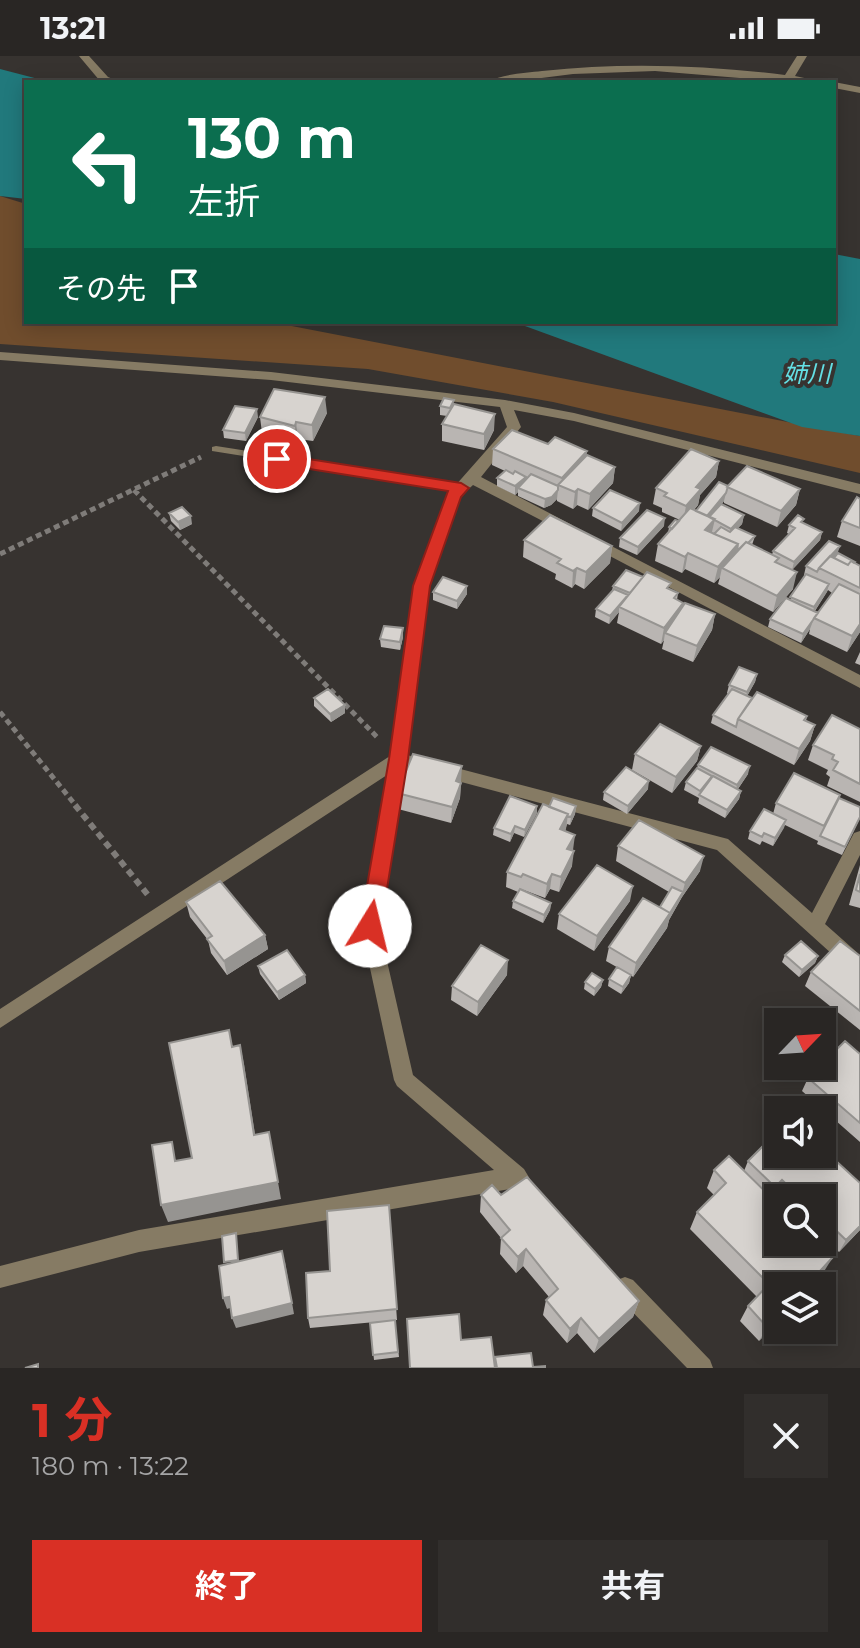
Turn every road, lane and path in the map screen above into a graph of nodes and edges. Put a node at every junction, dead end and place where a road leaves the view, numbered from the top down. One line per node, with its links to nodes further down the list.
1 (84, 56): 4 (street)
2 (802, 56): 3 (street)
3 (788, 79): 5 (street); 6 (street)
4 (108, 80)
5 (503, 80)
6 (798, 80)
7 (836, 85): 8 (street)
8 (860, 90)
9 (0, 356): 10 (street)
10 (505, 404): 12 (street); 13 (street)
11 (216, 449): 12 (lane); 14 (path)
12 (467, 483): 16 (street); 18 (street)
13 (860, 489)
14 (134, 490): 15 (path); 18 (path)
15 (0, 554)
16 (860, 682)
17 (0, 712): 20 (path)
18 (398, 759): 20 (street); 21 (street); 24 (street)
19 (860, 838): 21 (street)
20 (164, 914): 23 (street)
21 (814, 927): 22 (street)
22 (860, 967)
23 (0, 1019)
24 (517, 1176): 25 (street); 27 (street)
25 (538, 1198)
26 (613, 1276): 28 (street)
27 (0, 1277)
28 (697, 1367)

